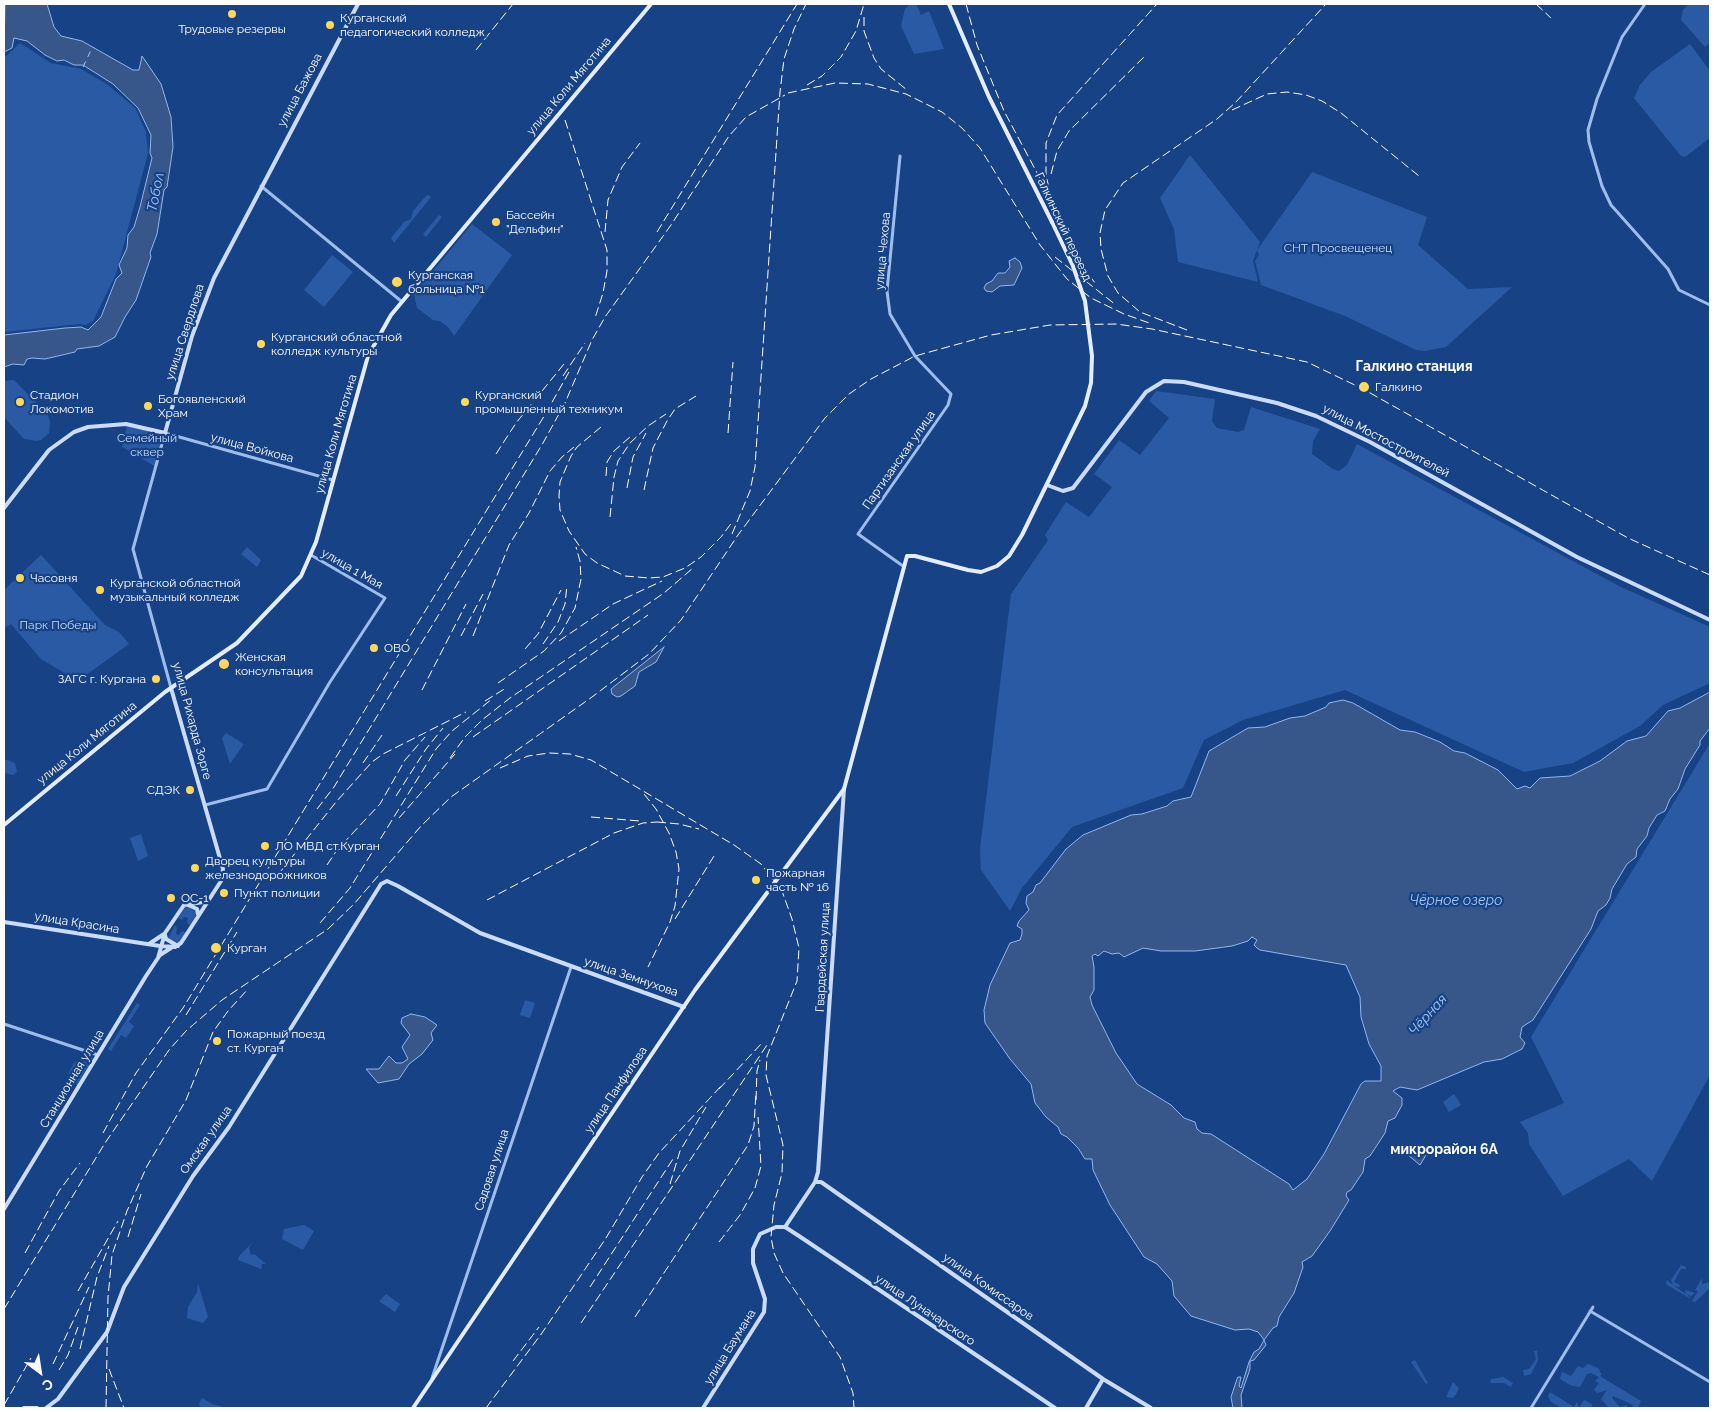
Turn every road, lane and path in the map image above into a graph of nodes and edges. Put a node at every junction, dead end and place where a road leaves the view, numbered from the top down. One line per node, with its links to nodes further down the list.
1 (358, 4): 6 (main road, улица Бажова)
2 (651, 4): 7 (main road, улица Коли Мяготина)
3 (950, 4): 12 (main road, Галкинский переезд, bridge)
4 (1646, 4): 8 (street)
5 (900, 156): 9 (street, улица Чехова)
6 (261, 186): 7 (street); 10 (main road, улица Свердлова)
7 (401, 301): 11 (main road, улица Коли Мяготина)
8 (1710, 304)
9 (950, 394): 16 (street, Партизанская улица)
10 (165, 433): 11 (street, улица Войкова); 13 (main road); 14 (street, улица Свердлова)
11 (333, 480): 15 (main road, улица Коли Мяготина)
12 (1047, 484): 16 (main road, Галкинский переезд); 17 (main road, улица Мостостроителей)
13 (4, 508)
14 (133, 549): 18 (street, улица Рихарда Зорге)
15 (311, 556): 18 (main road, улица Коли Мяготина); 20 (street, улица 1 Мая)
16 (903, 566): 19 (main road, Гвардейская улица)
17 (1710, 620)
18 (171, 688): 20 (main road, улица Рихарда Зорге); 21 (main road, улица Коли Мяготина)
19 (844, 789): 33 (main road, улица Панфилова); 36 (main road, Гвардейская улица)
20 (205, 805): 23 (main road, улица Рихарда Зорге)
21 (4, 825)
22 (384, 882): 32 (main road, улица Земнухова); 48 (main road, Омская улица)
23 (212, 896): 24 (main road); 25 (main road, улица Рихарда Зорге)
24 (184, 905): 25 (main road); 27 (main road, Станционная улица)
25 (198, 916): 29 (main road, улица Рихарда Зорге)
26 (4, 922): 28 (main road, улица Красина)
27 (166, 933): 28 (main road); 29 (main road); 30 (main road, Станционная улица)
28 (147, 945): 30 (main road, улица Красина); 31 (main road)
29 (178, 945): 30 (main road); 31 (main road, Станционная улица)
30 (160, 946): 31 (main road, Станционная улица)
31 (157, 959): 35 (main road, Станционная улица)
32 (571, 967): 33 (main road, улица Земнухова); 44 (street, Садовая улица)
33 (684, 1007): 44 (main road, улица Панфилова)
34 (4, 1024): 35 (street)
35 (98, 1055): 39 (main road, Станционная улица)
36 (818, 1172): 37 (main road, Гвардейская улица); 38 (main road)
37 (815, 1182): 38 (main road, улица Комиссаров); 40 (main road, Гвардейская улица)
38 (831, 1189): 43 (main road, улица Комиссаров)
39 (4, 1209)
40 (785, 1227): 50 (main road, улица Баумана); 51 (main road, улица Луначарского)
41 (1593, 1307): 42 (street)
42 (1590, 1311): 45 (street); 54 (street)
43 (1103, 1378): 52 (main road); 53 (main road, улица Комиссаров)
44 (432, 1379): 49 (main road, улица Панфилова)
45 (1710, 1382)
46 (24, 1408): 47 (main road)
47 (37, 1408)
48 (46, 1408)
49 (413, 1408)
50 (703, 1408)
51 (1055, 1408)
52 (1086, 1408)
53 (1151, 1408)
54 (1531, 1408)

